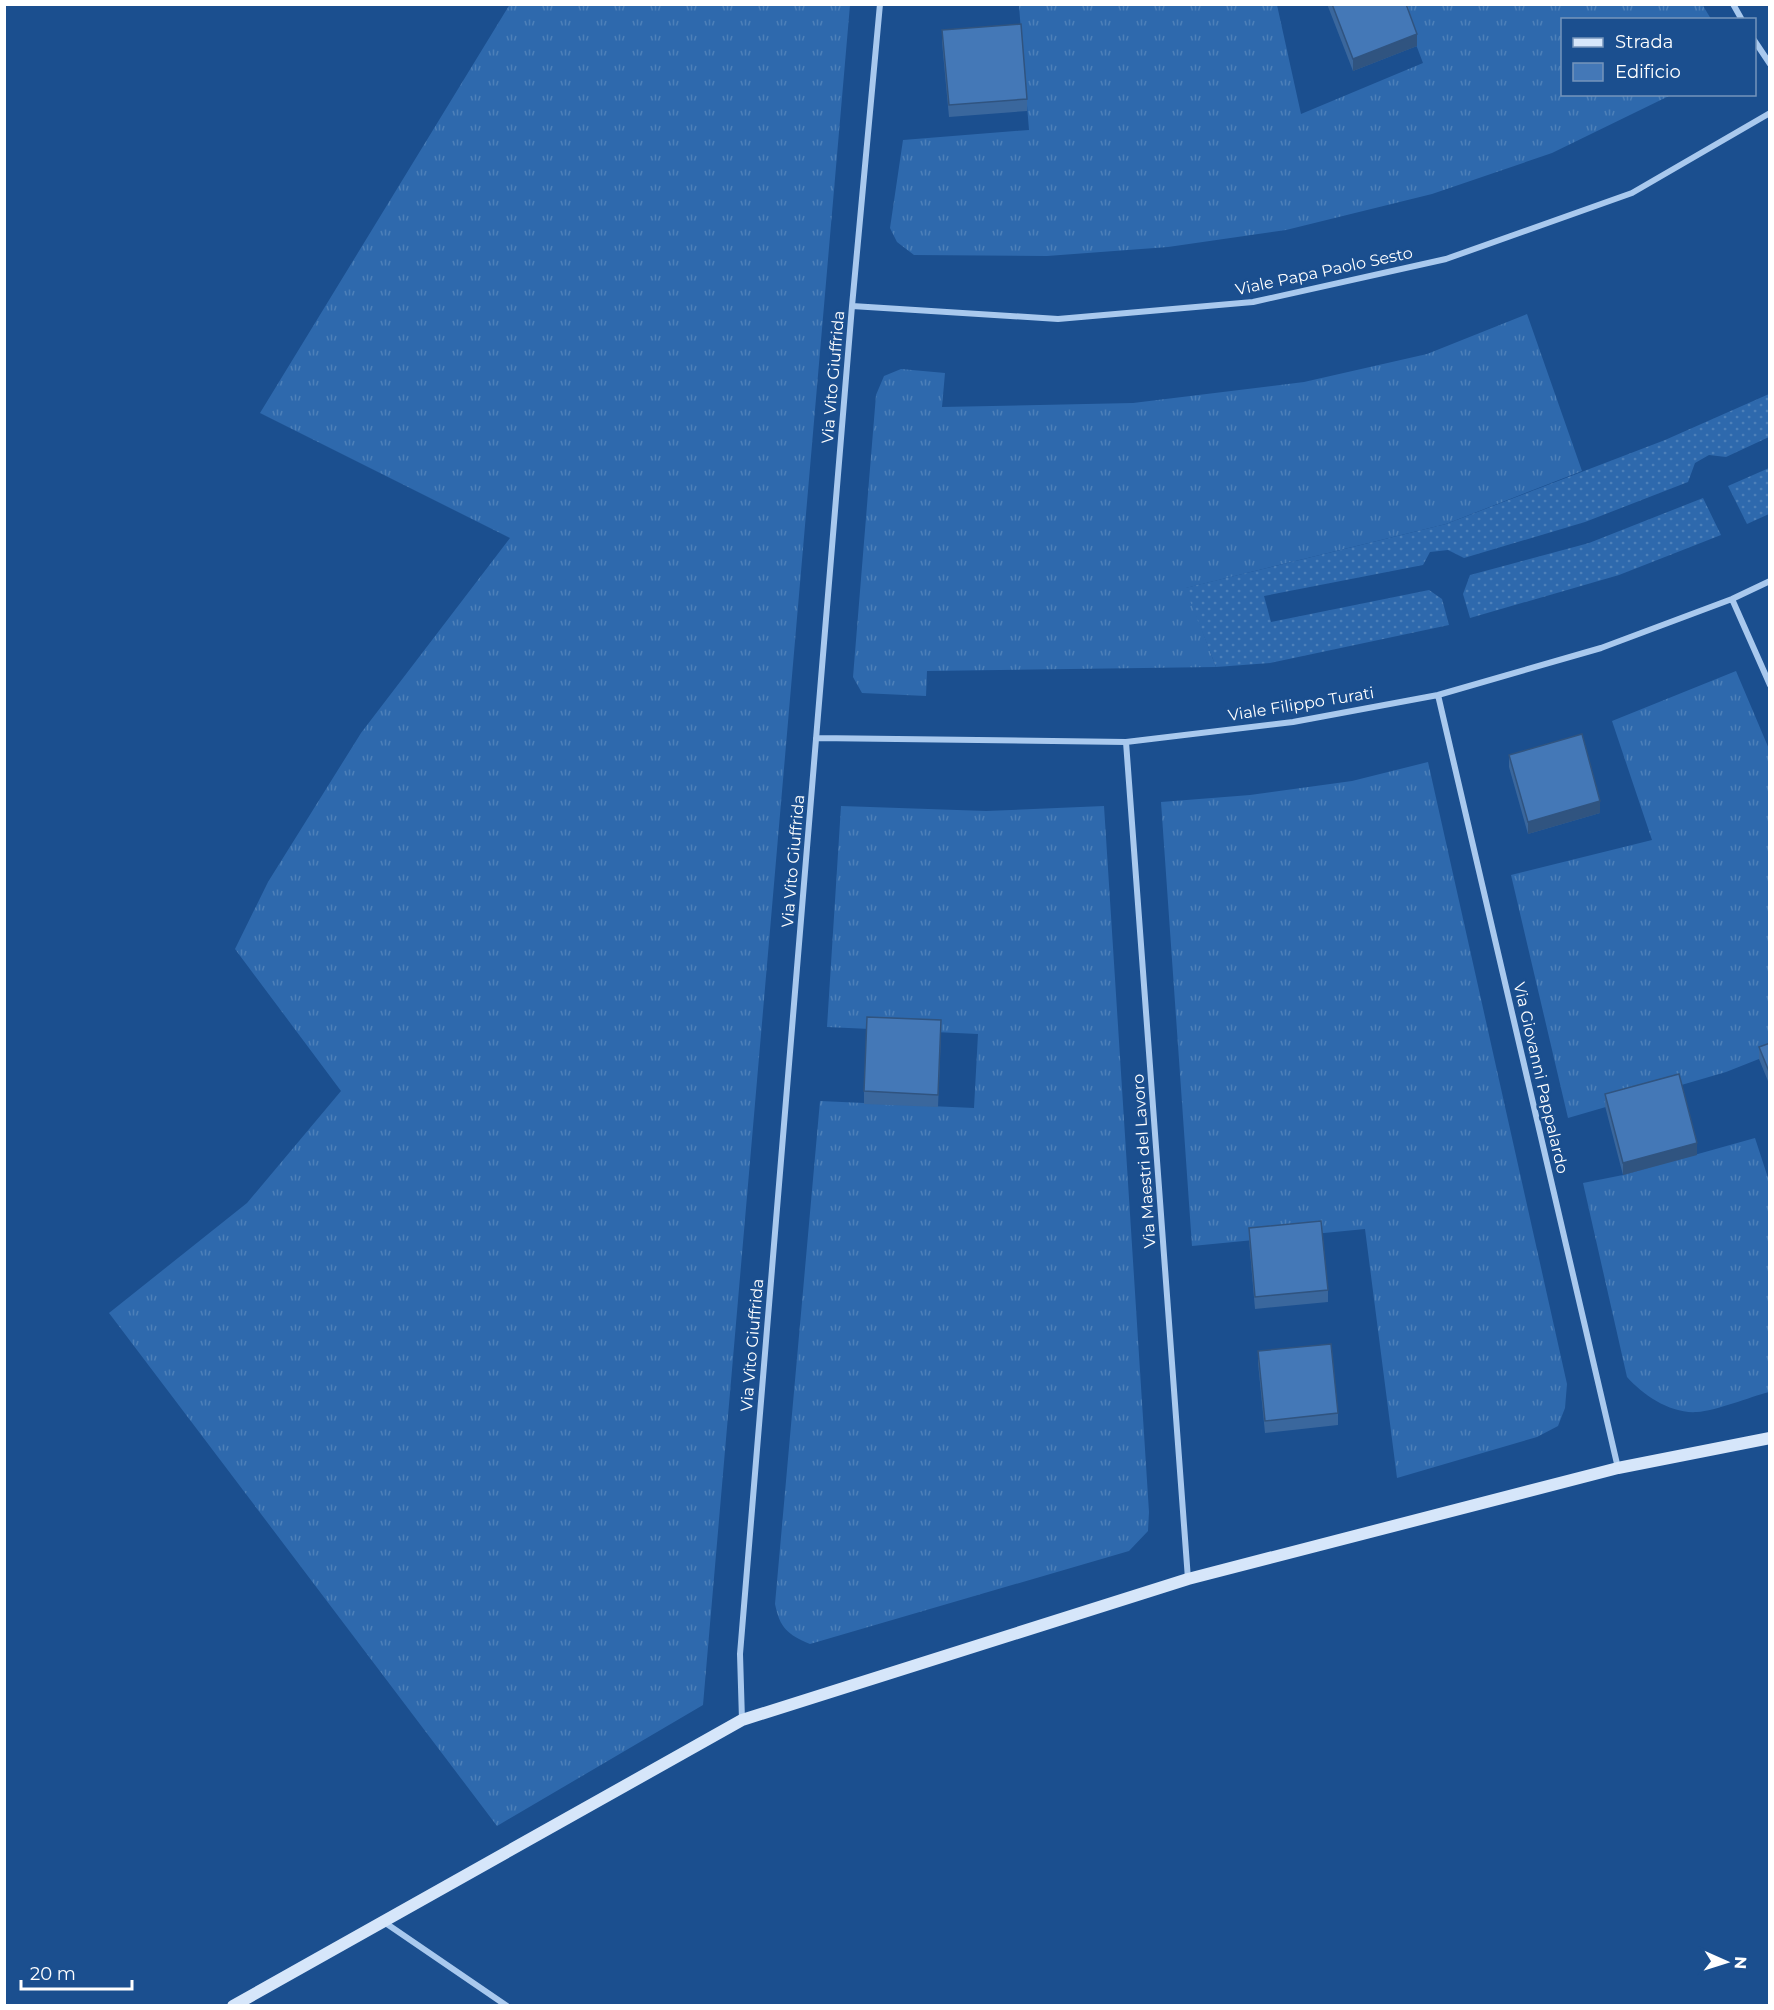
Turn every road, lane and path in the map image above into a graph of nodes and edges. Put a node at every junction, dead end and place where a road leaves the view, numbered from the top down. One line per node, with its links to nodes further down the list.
1 (880, 4): 7 (street, Via Vito Giuffrida)
2 (1733, 4): 3 (street)
3 (1741, 18)
4 (1756, 42): 5 (street)
5 (1770, 64)
6 (1770, 113): 7 (street, Viale Papa Paolo Sesto)
7 (852, 306): 12 (street, Via Vito Giuffrida)
8 (1770, 581): 9 (street, Viale Filippo Turati)
9 (1732, 599): 10 (street); 11 (street, Viale Filippo Turati)
10 (1770, 685)
11 (1438, 695): 13 (street, Viale Filippo Turati); 15 (street, Via Giovanni Pappalardo)
12 (816, 738): 13 (street, Viale Filippo Turati); 17 (street, Via Vito Giuffrida)
13 (1126, 742): 16 (street, Via Maestri del Lavoro)
14 (1770, 1438): 15 (main road)
15 (1618, 1468): 16 (main road)
16 (1188, 1579): 17 (main road)
17 (742, 1720): 18 (main road)
18 (384, 1922): 19 (main road); 20 (street)
19 (233, 2006)
20 (507, 2006)

